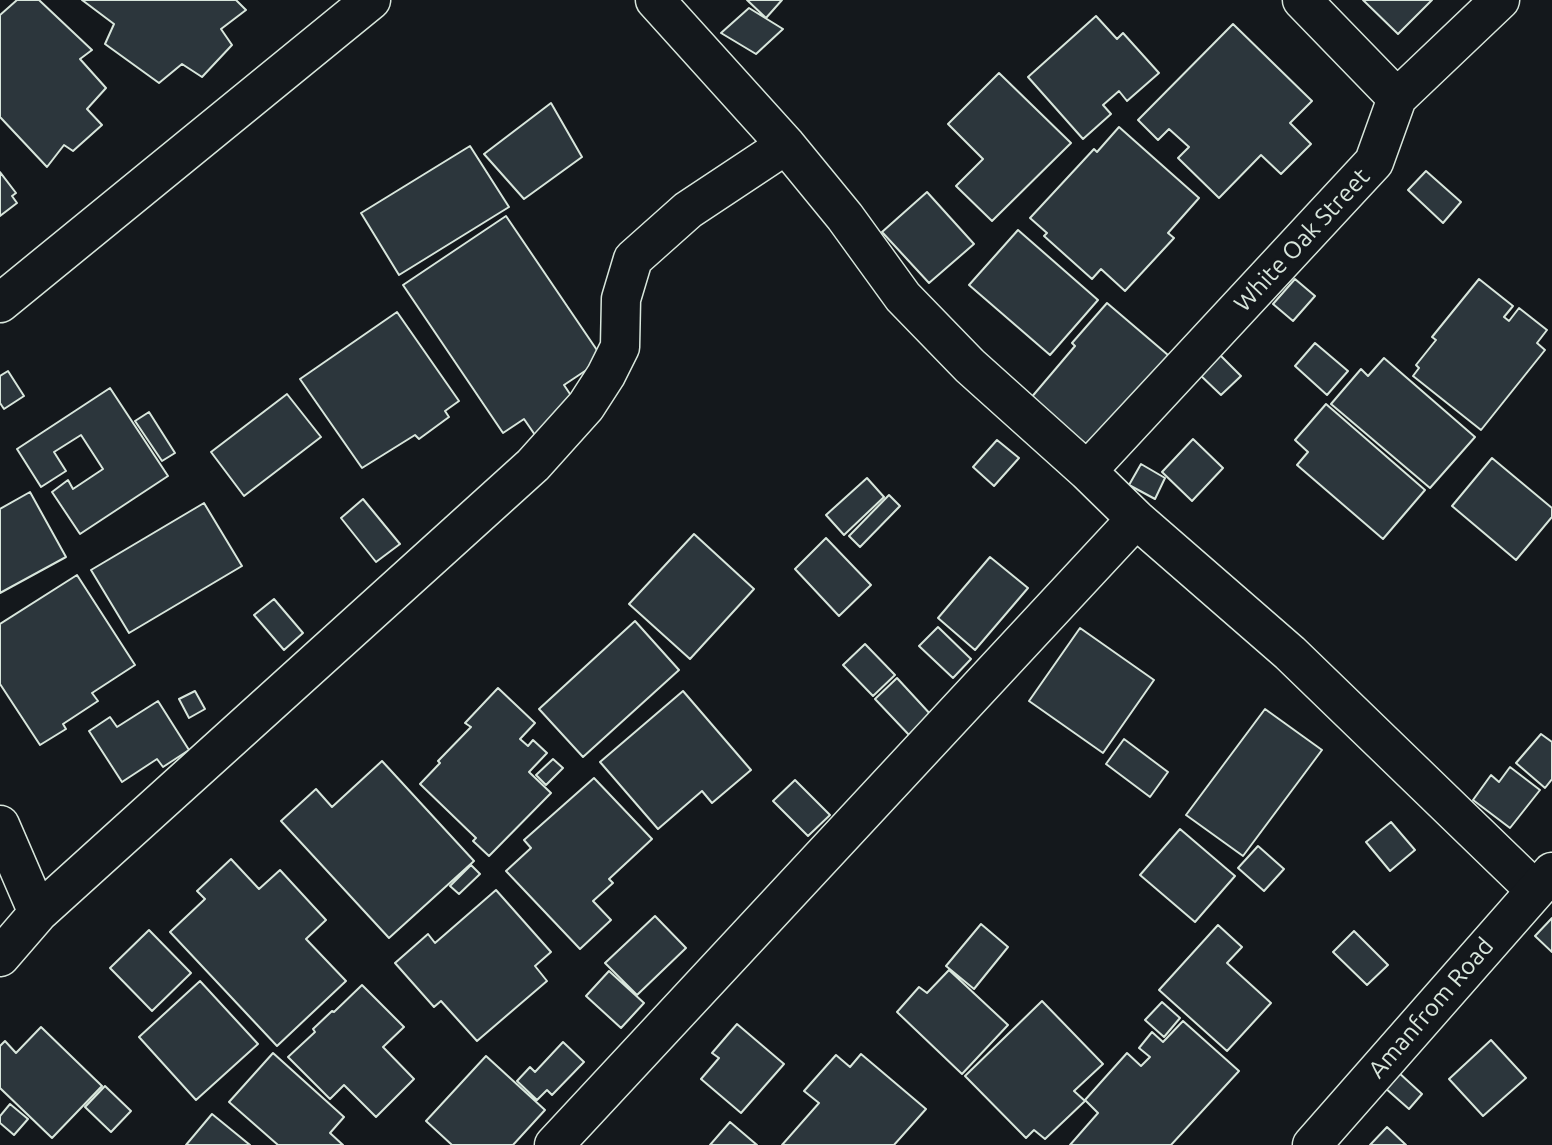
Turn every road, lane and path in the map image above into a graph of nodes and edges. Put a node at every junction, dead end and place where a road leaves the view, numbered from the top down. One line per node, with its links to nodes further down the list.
1 (371, 0): 7 (street)
2 (655, 0): 6 (street)
3 (1302, 0): 5 (street)
4 (1500, 0): 5 (street, White Oak Street)
5 (1397, 99): 8 (street, White Oak Street)
6 (786, 145): 8 (street); 12 (street)
7 (0, 303)
8 (1087, 471): 9 (street)
9 (1136, 519): 11 (street); 14 (street)
10 (0, 825): 12 (street)
11 (1544, 881): 15 (street, Amanfrom Road)
12 (38, 913): 13 (street)
13 (0, 957)
14 (554, 1145)
15 (1312, 1145)

